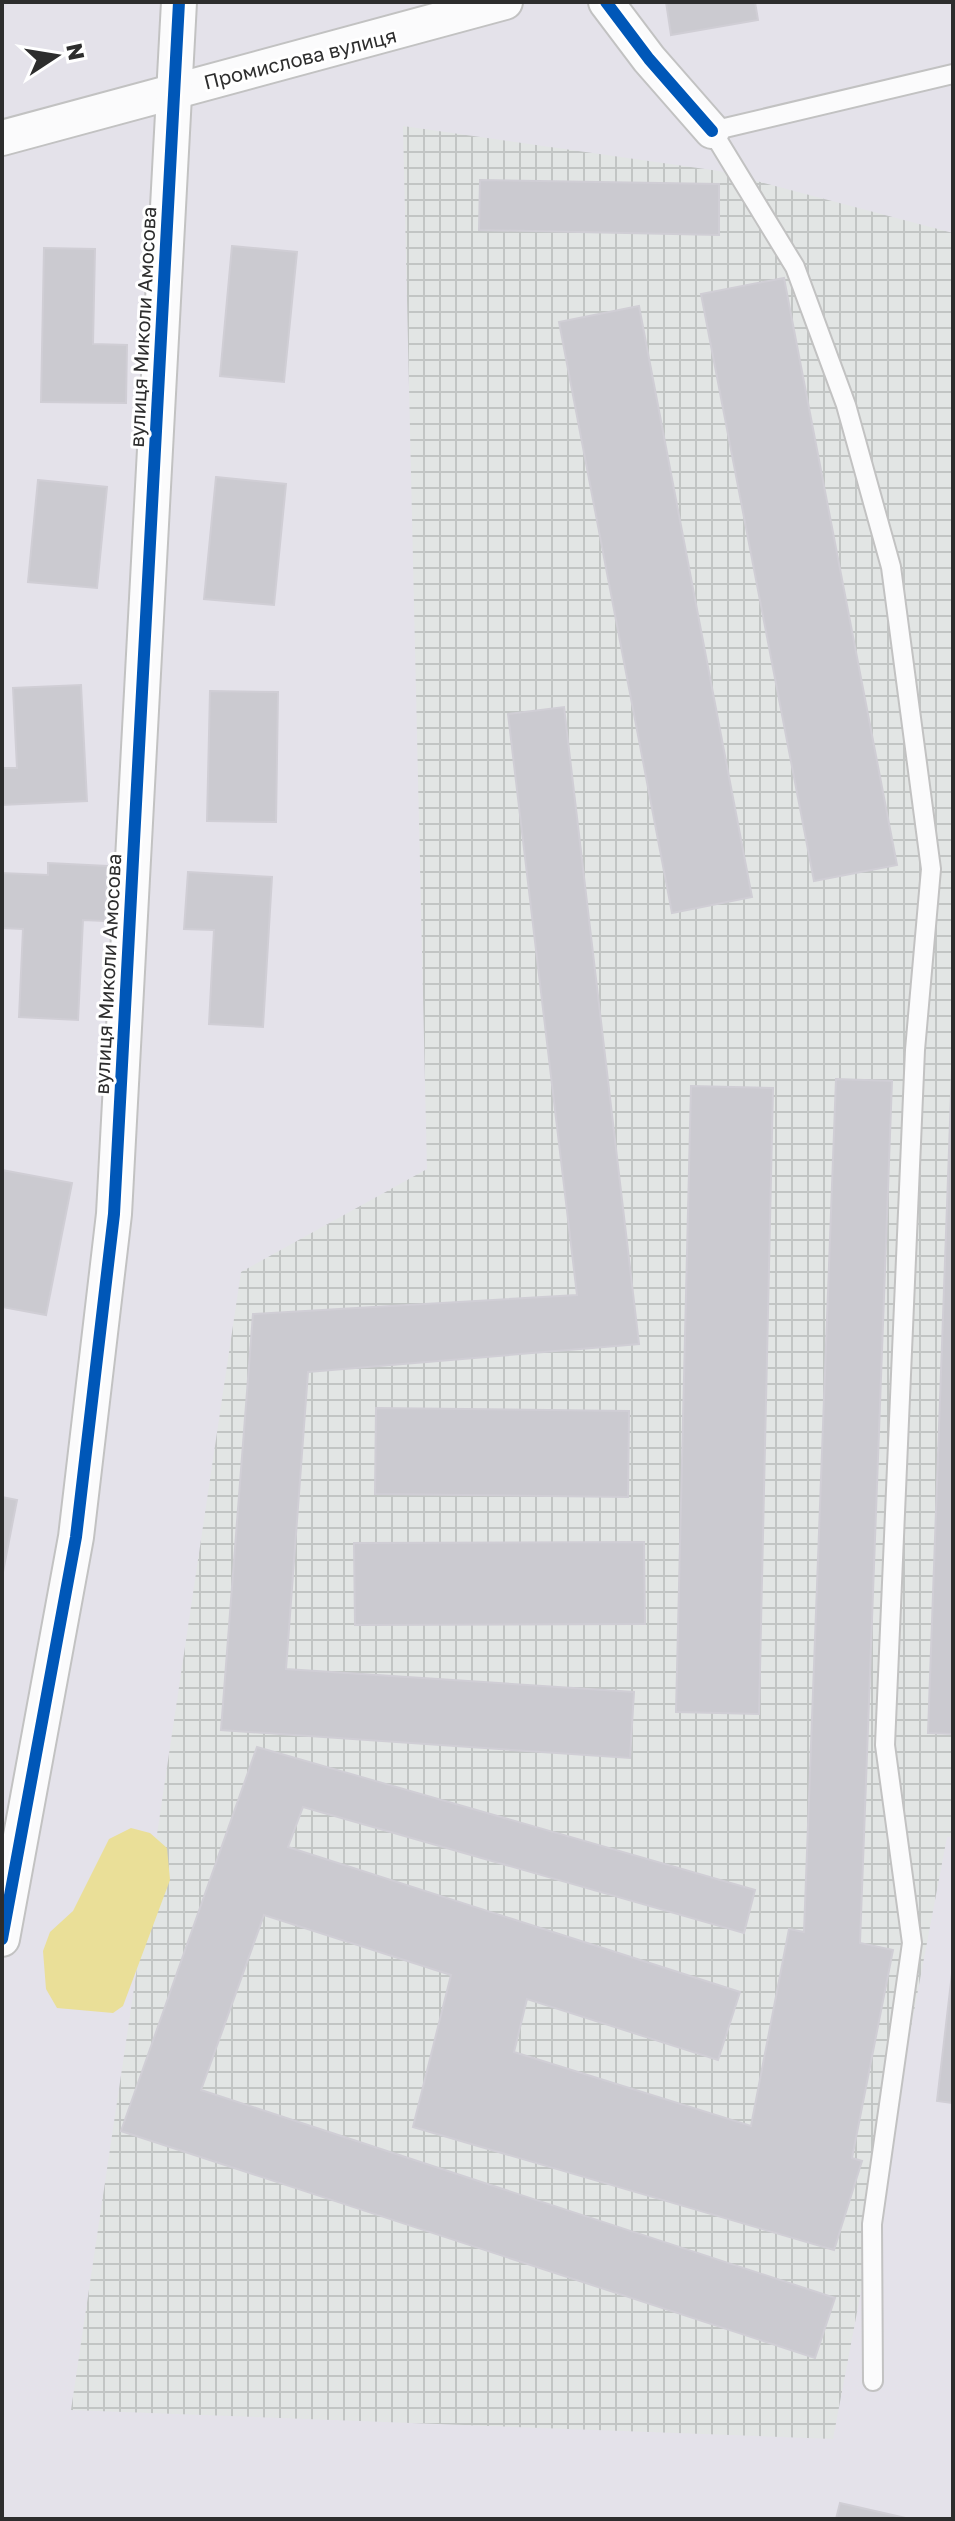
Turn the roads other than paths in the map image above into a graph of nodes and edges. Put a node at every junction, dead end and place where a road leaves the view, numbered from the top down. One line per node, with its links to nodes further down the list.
1 (179, 2): 5 (street, вулиця Миколи Амосова)
2 (505, 2): 5 (street, Промислова вулиця)
3 (606, 2): 6 (street)
4 (953, 74): 6 (lane)
5 (175, 89): 7 (street, Промислова вулиця); 8 (street, вулиця Миколи Амосова)
6 (712, 131): 9 (lane)
7 (2, 138)
8 (2, 1939)
9 (873, 2381)

